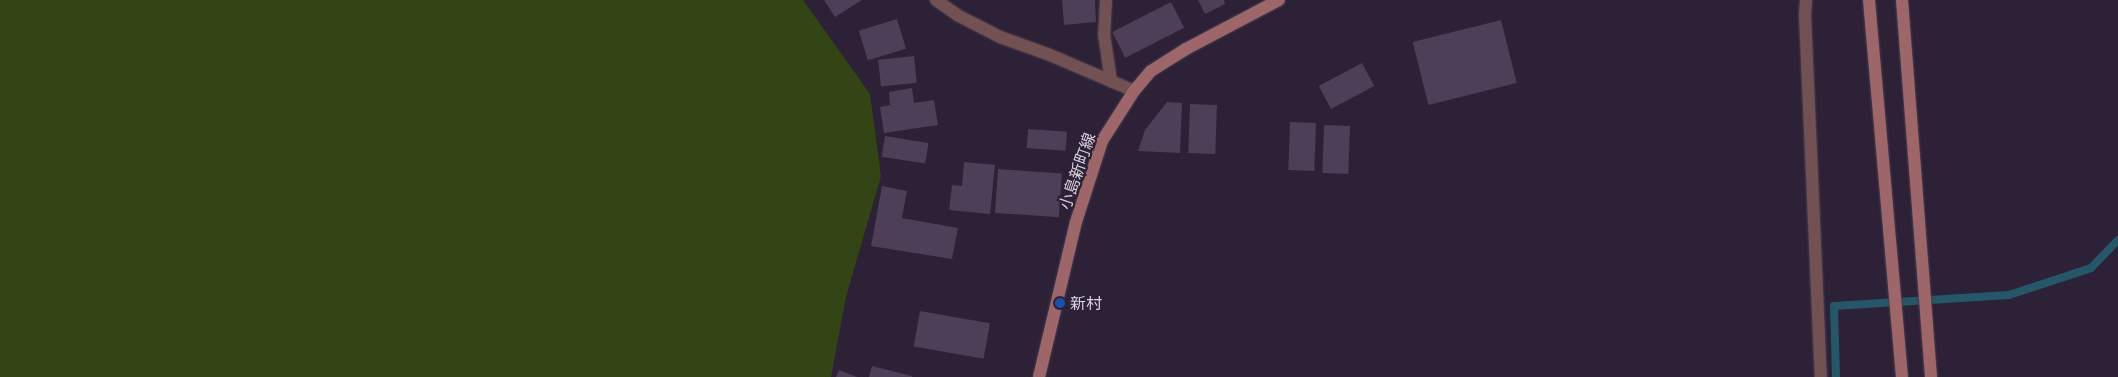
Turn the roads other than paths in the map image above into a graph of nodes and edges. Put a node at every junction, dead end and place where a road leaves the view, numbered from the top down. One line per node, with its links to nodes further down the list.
1 (936, 0): 7 (street)
2 (1106, 0): 7 (street)
3 (1279, 0): 8 (street, 小島新町線)
4 (1806, 0): 10 (street)
5 (1869, 0): 11 (street)
6 (1902, 0): 12 (street)
7 (1111, 81): 8 (street)
8 (1134, 90): 9 (street, 小島新町線)
9 (1039, 377)
10 (1821, 377)
11 (1902, 377)
12 (1931, 377)

